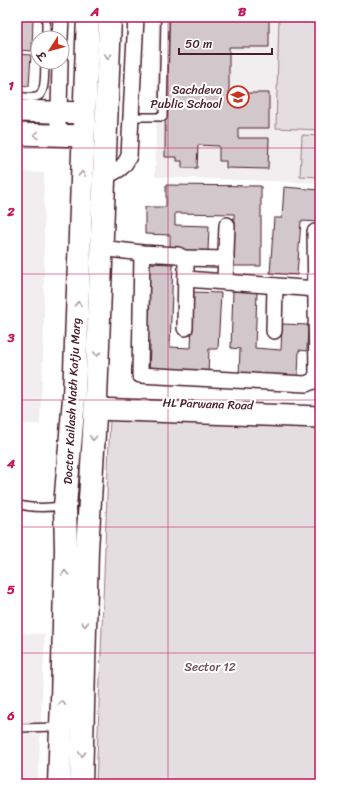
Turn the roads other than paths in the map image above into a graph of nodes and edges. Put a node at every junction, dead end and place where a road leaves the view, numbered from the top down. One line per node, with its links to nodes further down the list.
1 (46, 17): 7 (lane)
2 (61, 17): 8 (street)
3 (88, 17): 14 (main road, Doctor Kailash Nath Katju Marg)
4 (110, 17): 19 (main road, Doctor Kailash Nath Katju Marg, one-way to 19)
5 (136, 17): 15 (street)
6 (165, 17): 15 (lane)
7 (46, 30)
8 (60, 30)
9 (44, 70): 11 (lane)
10 (60, 70): 13 (street)
11 (17, 96)
12 (17, 111): 13 (street)
13 (59, 112): 14 (street); 17 (street)
14 (84, 113): 18 (main road, Doctor Kailash Nath Katju Marg)
15 (131, 117): 19 (street)
16 (17, 134): 17 (street, one-way to 16)
17 (57, 135): 18 (street)
18 (84, 136): 36 (main road, Doctor Kailash Nath Katju Marg, one-way to 18)
19 (104, 177): 22 (main road, Doctor Kailash Nath Katju Marg)
20 (227, 225): 25 (street)
21 (315, 232): 29 (street)
22 (101, 248): 23 (street); 32 (main road, Doctor Kailash Nath Katju Marg, one-way to 32)
23 (142, 253): 24 (street); 29 (street)
24 (183, 258): 25 (street); 26 (street)
25 (226, 258): 27 (street)
26 (186, 279): 27 (street); 30 (street)
27 (225, 282): 28 (street)
28 (275, 286): 29 (street); 31 (street)
29 (316, 289)
30 (185, 328)
31 (274, 331)
32 (95, 404): 33 (street, HL Parwana Road); 34 (street); 38 (main road, Doctor Kailash Nath Katju Marg, one-way to 38)
33 (320, 408)
34 (320, 417)
35 (17, 504): 36 (lane)
36 (65, 506): 37 (main road, Doctor Kailash Nath Katju Marg)
37 (66, 550): 38 (main road); 40 (main road, Doctor Kailash Nath Katju Marg, one-way to 37)
38 (87, 550): 40 (main road, Doctor Kailash Nath Katju Marg, one-way to 40)
39 (17, 728): 40 (lane)
40 (72, 728): 41 (main road, Doctor Kailash Nath Katju Marg); 42 (main road, Doctor Kailash Nath Katju Marg, one-way to 42)
41 (59, 784)
42 (81, 784)

